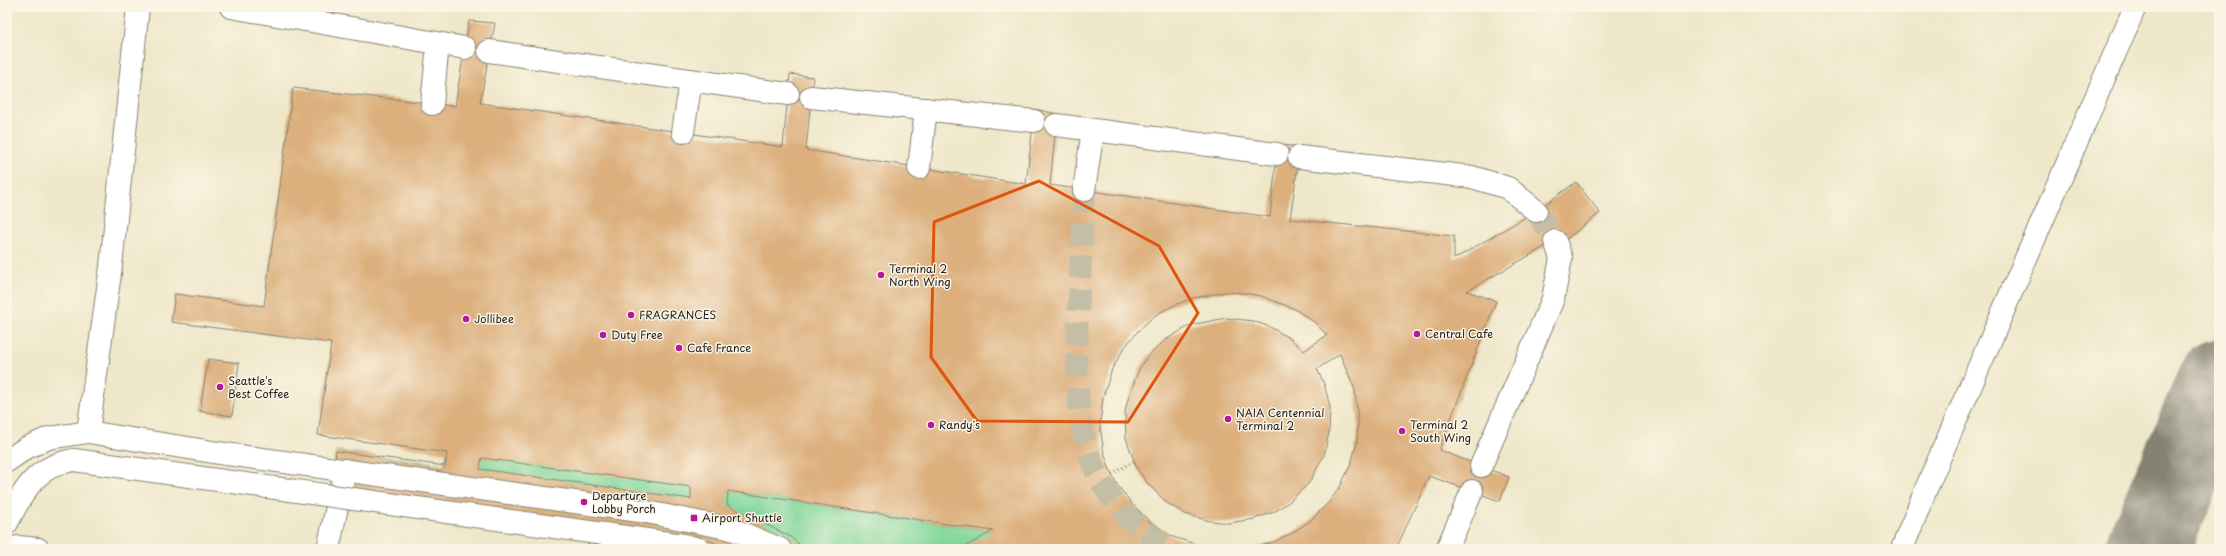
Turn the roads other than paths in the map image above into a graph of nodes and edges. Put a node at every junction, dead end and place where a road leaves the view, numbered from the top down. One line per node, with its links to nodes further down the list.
1 (138, 7): 22 (main road)
2 (231, 7): 4 (main road)
3 (2134, 7): 35 (main road)
4 (438, 44): 5 (main road); 10 (main road)
5 (465, 48)
6 (489, 51): 7 (main road)
7 (691, 80): 8 (main road); 15 (main road)
8 (788, 94)
9 (811, 97): 11 (main road)
10 (432, 104)
11 (926, 109): 12 (main road); 18 (main road)
12 (1034, 121)
13 (1056, 125): 14 (main road)
14 (1093, 130): 16 (main road); 19 (main road)
15 (683, 132)
16 (1278, 154)
17 (1299, 157): 20 (main road)
18 (919, 168)
19 (1084, 190)
20 (1536, 211)
21 (1555, 241): 24 (main road)
22 (88, 432): 23 (main road); 25 (main road)
23 (7, 461)
24 (1481, 466)
25 (345, 470): 28 (main road); 31 (main road)
26 (1472, 491): 34 (main road)
27 (7, 523): 32 (main road, bridge)
28 (743, 542): 33 (main road)
29 (12, 549): 30 (main road)
30 (38, 549)
31 (328, 549)
32 (699, 549)
33 (780, 549)
34 (1447, 549)
35 (1902, 549)

